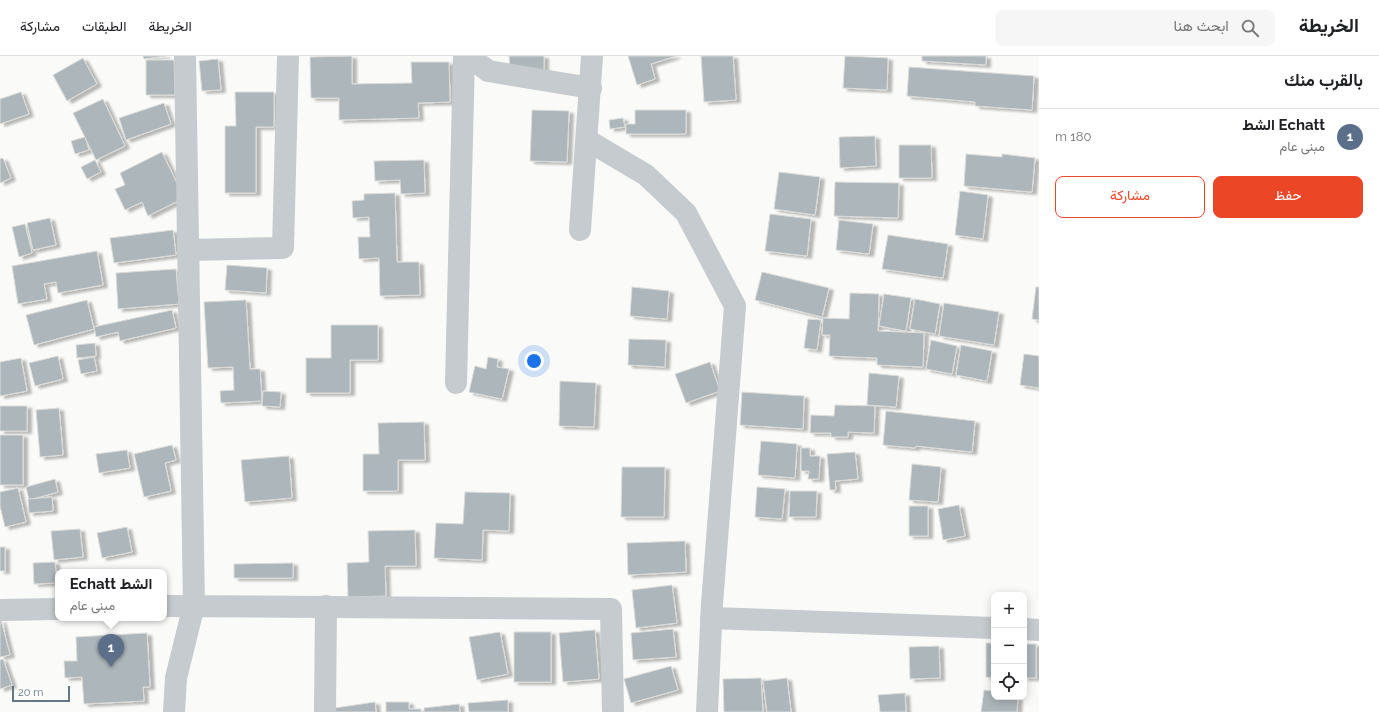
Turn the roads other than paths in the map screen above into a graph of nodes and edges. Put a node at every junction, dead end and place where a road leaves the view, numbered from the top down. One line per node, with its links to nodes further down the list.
1 (185, 56): 9 (street)
2 (288, 56): 9 (street)
3 (464, 56): 10 (street)
4 (469, 56): 6 (street)
5 (592, 56): 6 (street)
6 (591, 88): 7 (street)
7 (587, 140): 8 (street); 16 (street)
8 (580, 230)
9 (188, 250): 11 (street)
10 (456, 383)
11 (194, 605): 12 (street); 13 (street); 20 (street)
12 (167, 606)
13 (326, 606): 21 (street); 22 (street)
14 (55, 609): 15 (street)
15 (0, 610)
16 (711, 618): 17 (street); 23 (street)
17 (991, 628)
18 (1027, 629): 19 (street)
19 (1039, 630)
20 (174, 712)
21 (325, 712)
22 (613, 712)
23 (707, 712)

